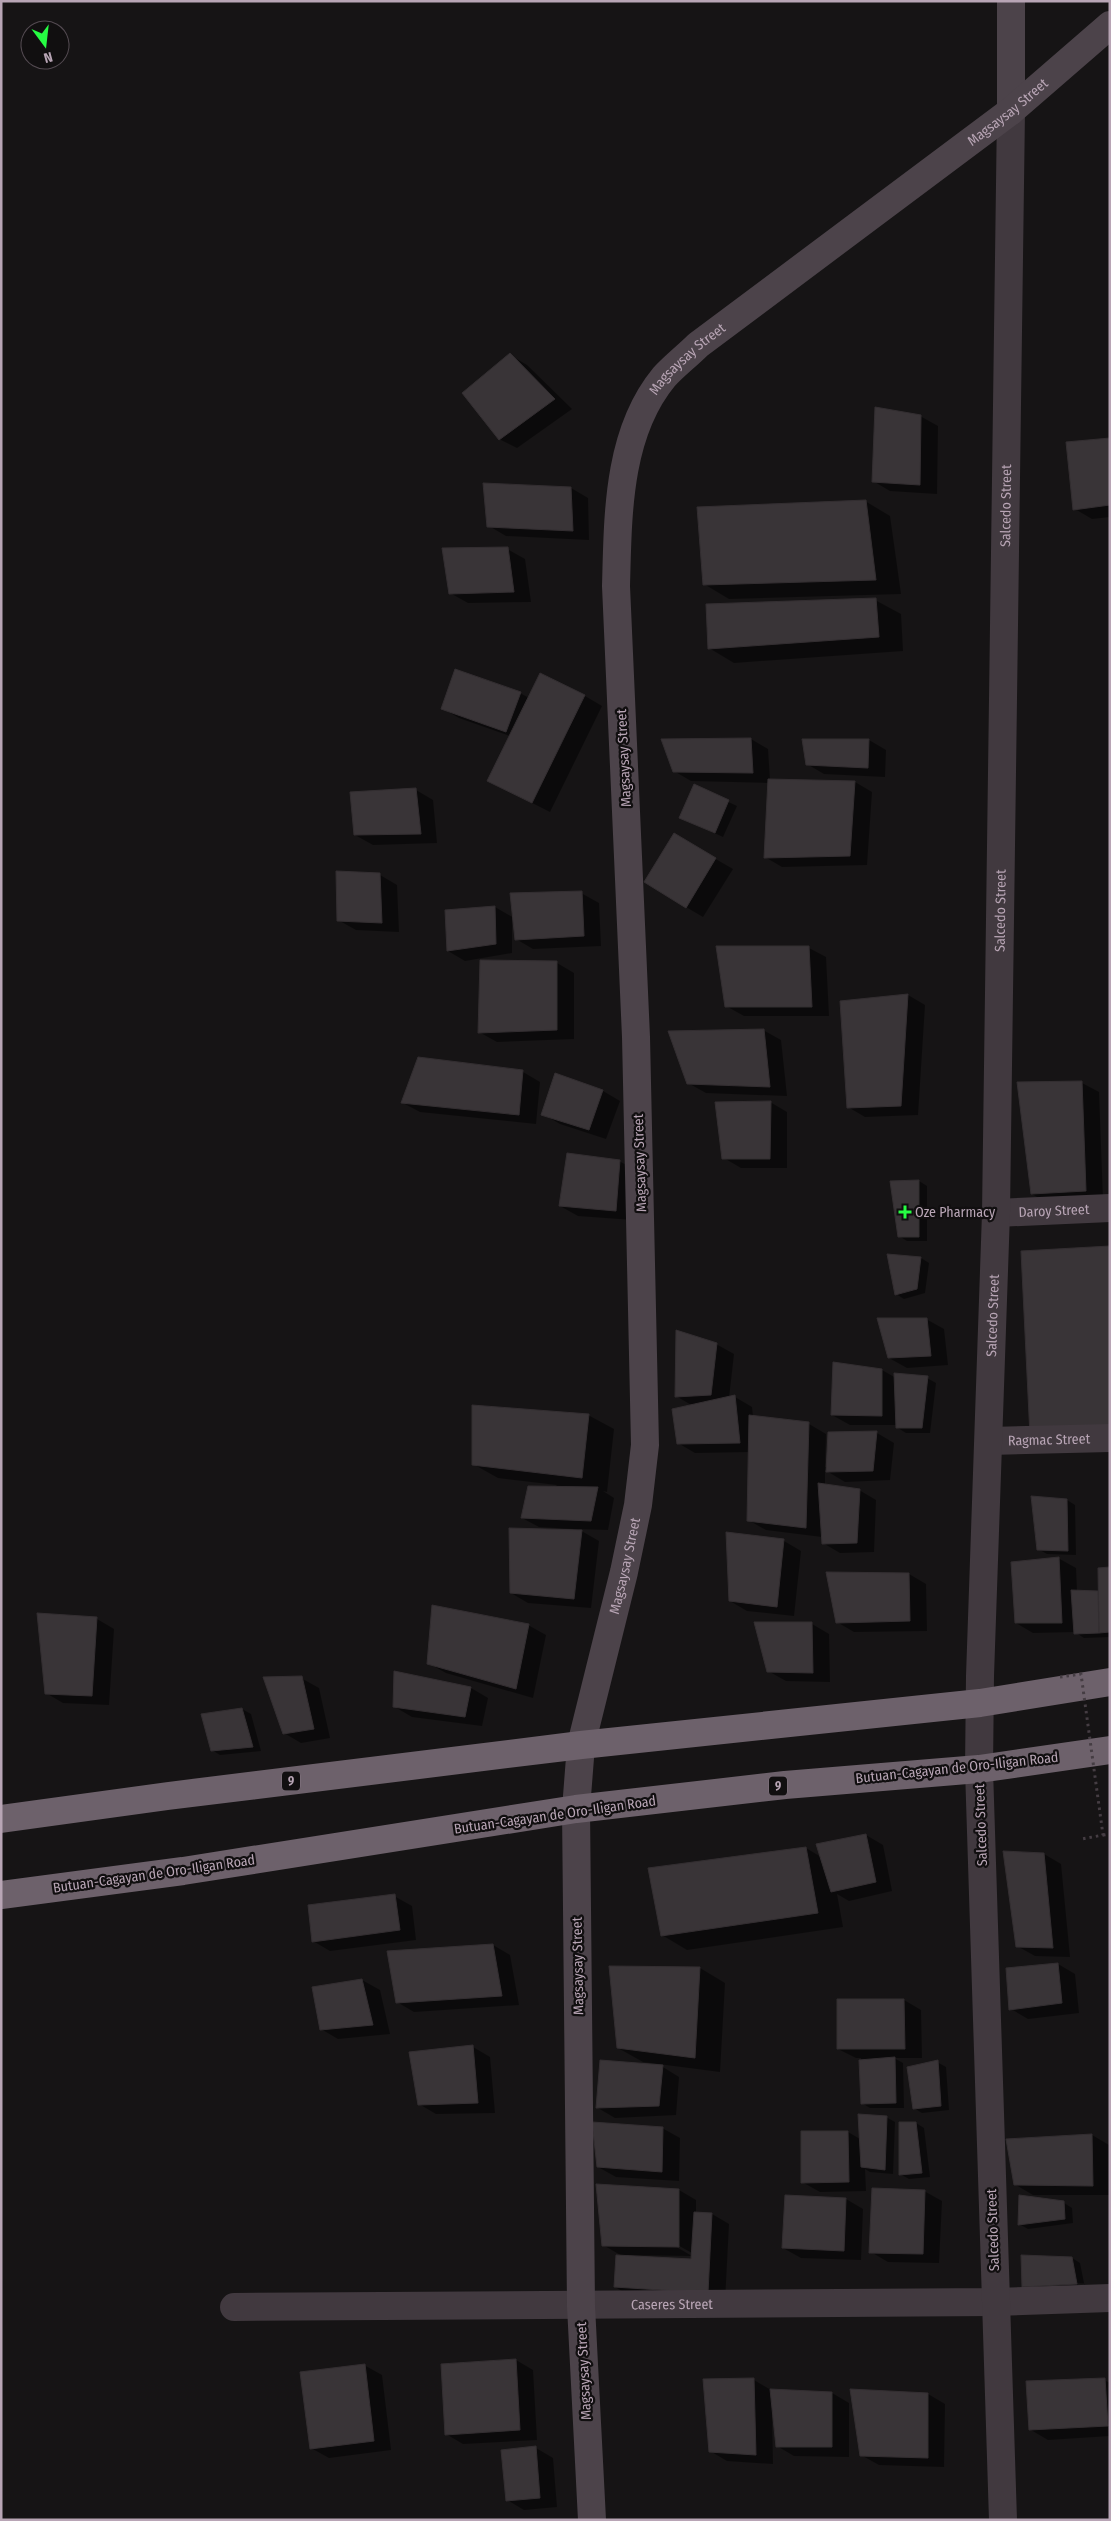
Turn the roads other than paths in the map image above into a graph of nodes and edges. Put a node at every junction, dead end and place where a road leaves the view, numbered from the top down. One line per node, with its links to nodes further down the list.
1 (1011, 1): 3 (street)
2 (1110, 25): 3 (street, Magsaysay Street)
3 (1011, 111): 5 (street, Salcedo Street); 10 (street, Magsaysay Street)
4 (1110, 1208): 5 (street, Daroy Street)
5 (996, 1213): 7 (street, Salcedo Street)
6 (1110, 1438): 7 (street, Ragmac Street)
7 (989, 1441): 9 (street, Salcedo Street)
8 (1110, 1682): 9 (highway, 9)
9 (980, 1703): 10 (highway, 9); 12 (street, Salcedo Street)
10 (582, 1745): 13 (street, Magsaysay Street); 14 (highway, 9)
11 (1110, 1750): 12 (highway, Butuan-Cagayan de Oro-Iligan Road / 9)
12 (979, 1769): 13 (highway, Butuan-Cagayan de Oro-Iligan Road / 9); 17 (street, Salcedo Street)
13 (576, 1810): 15 (highway, Butuan-Cagayan de Oro-Iligan Road / 9); 18 (street, Magsaysay Street)
14 (1, 1819)
15 (1, 1895)
16 (1110, 2298): 17 (street, Caseres Street)
17 (995, 2302): 18 (street, Caseres Street); 21 (street, Salcedo Street)
18 (581, 2306): 19 (street, Caseres Street); 20 (street, Magsaysay Street)
19 (234, 2307)
20 (592, 2520)
21 (1003, 2520)

